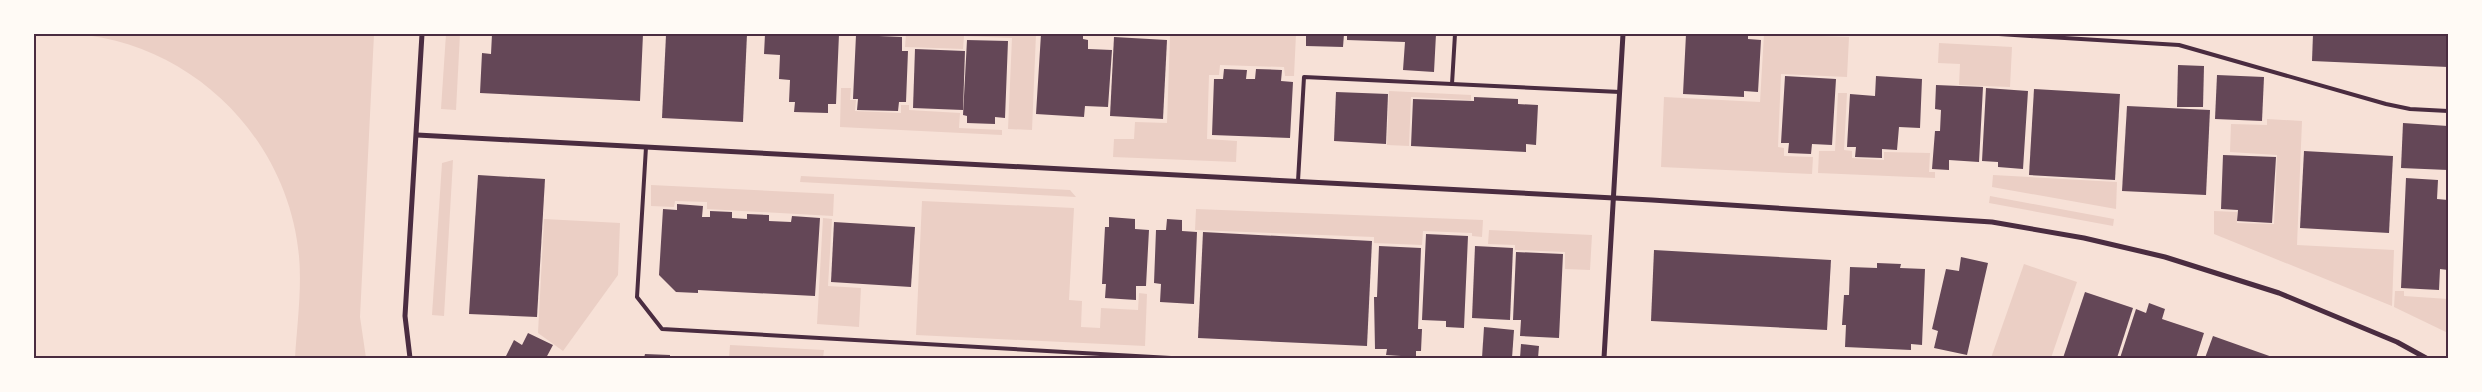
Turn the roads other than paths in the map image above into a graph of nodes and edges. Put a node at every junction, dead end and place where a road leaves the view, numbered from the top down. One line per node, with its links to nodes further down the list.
1 (422, 34): 8 (street)
2 (1455, 34): 5 (lane)
3 (1623, 34): 6 (street)
4 (1999, 34): 7 (lane)
5 (1452, 84): 6 (lane); 10 (lane)
6 (1620, 92): 11 (street)
7 (2448, 111)
8 (417, 135): 9 (street); 12 (street)
9 (646, 147): 10 (street); 13 (lane)
10 (1298, 181): 11 (street)
11 (1614, 198): 14 (street); 15 (street)
12 (410, 358)
13 (1171, 358)
14 (1604, 358)
15 (2426, 358)

